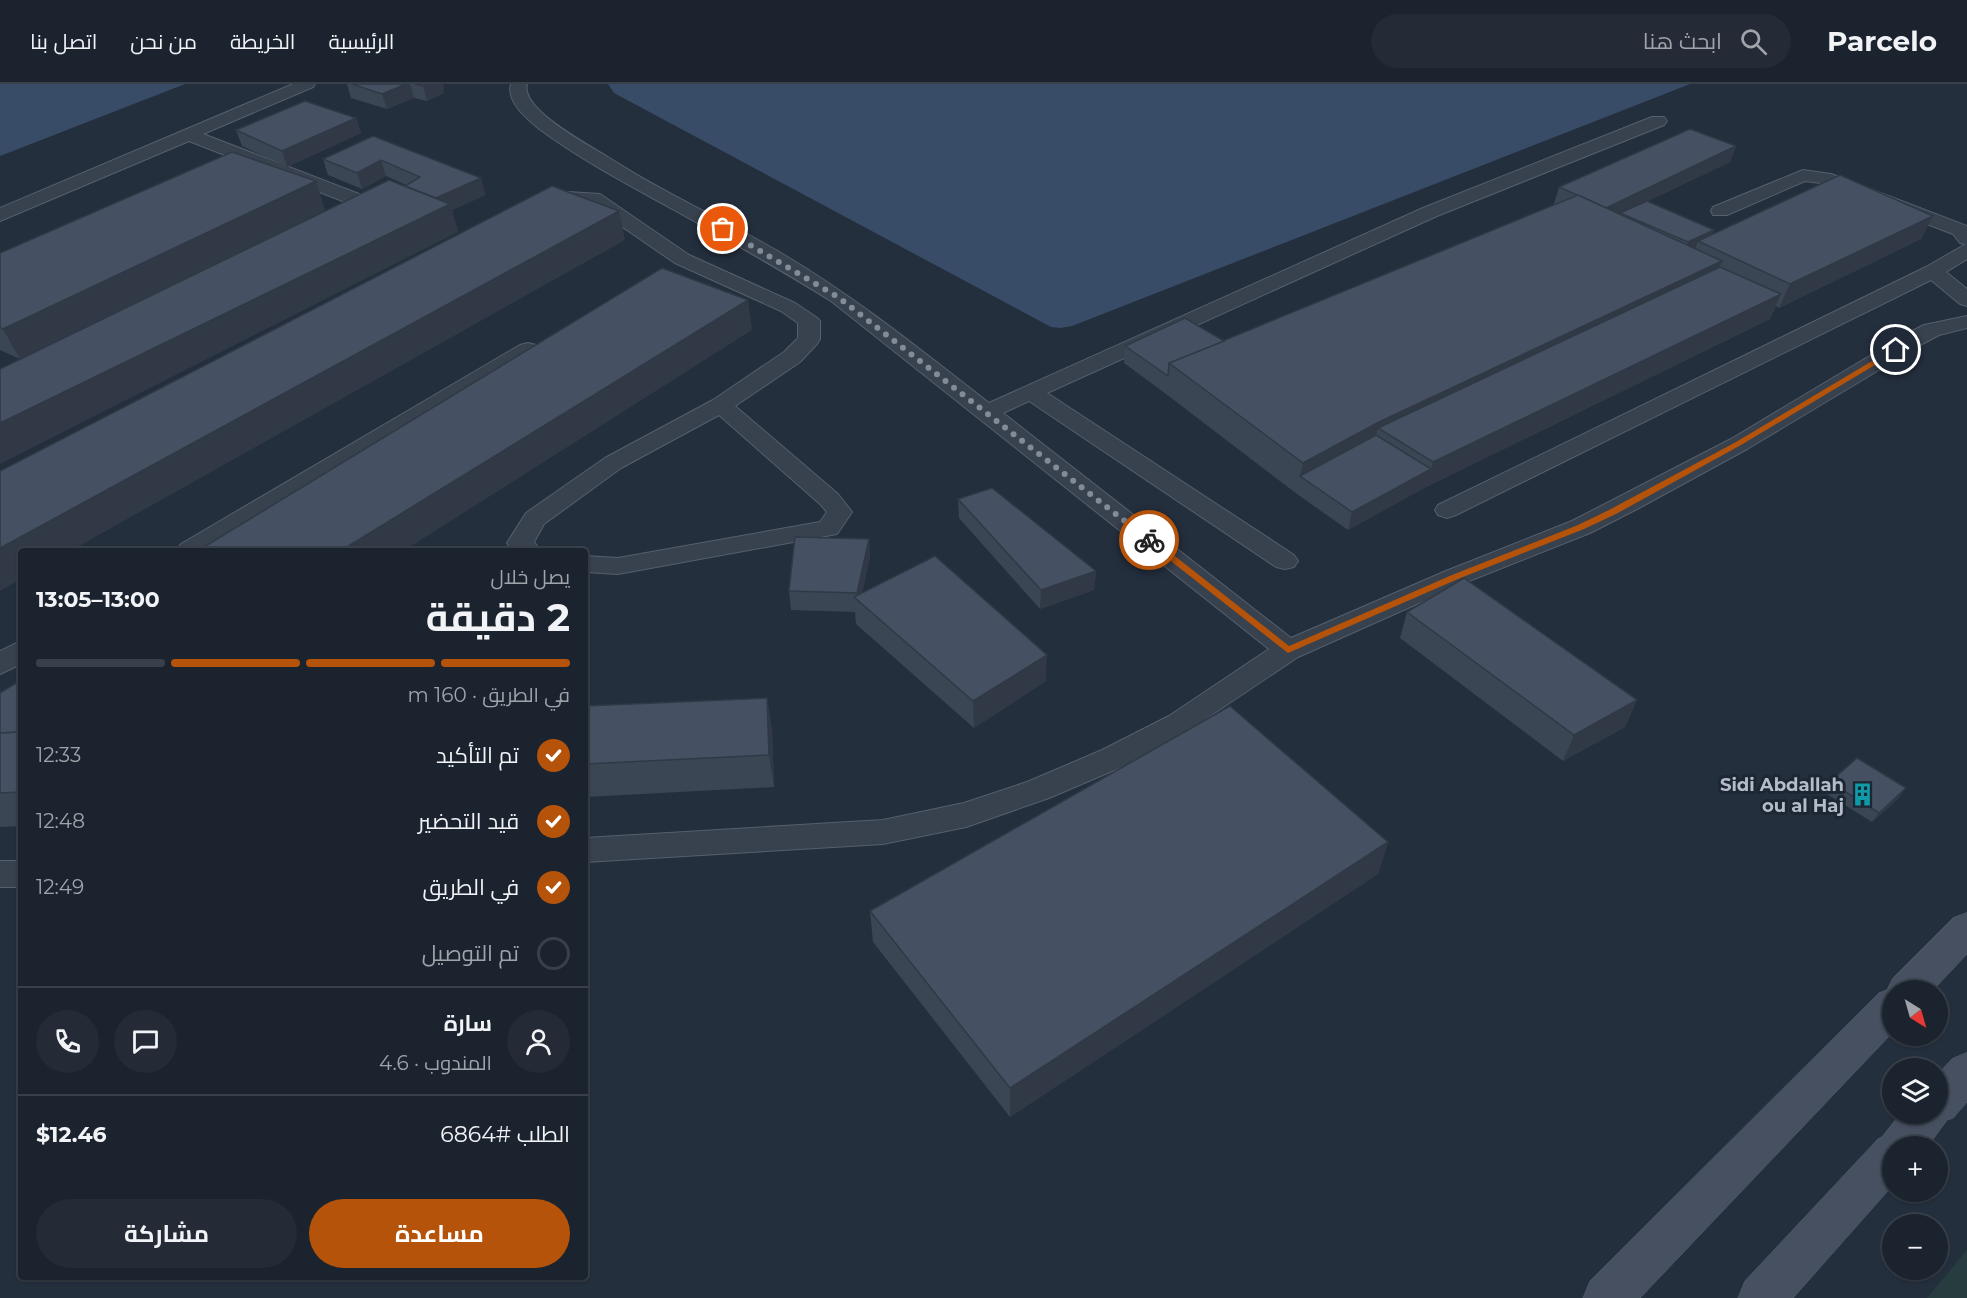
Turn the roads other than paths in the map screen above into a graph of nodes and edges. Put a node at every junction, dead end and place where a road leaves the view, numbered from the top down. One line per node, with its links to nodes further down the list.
1 (307, 84): 4 (lane)
2 (519, 84): 19 (lane)
3 (1658, 122): 17 (lane)
4 (189, 135): 6 (lane); 8 (lane)
5 (1720, 211): 9 (lane)
6 (0, 214)
7 (536, 215): 11 (lane)
8 (339, 234)
9 (1967, 239)
10 (1967, 250): 13 (lane)
11 (682, 259): 12 (lane); 18 (lane)
12 (662, 271)
13 (1934, 271): 14 (lane); 20 (lane)
14 (1967, 300)
15 (1967, 322): 25 (lane)
16 (549, 338): 21 (lane)
17 (1030, 392): 19 (lane); 23 (lane)
18 (721, 405): 22 (lane); 24 (lane)
19 (987, 411): 25 (lane)
20 (1447, 510)
21 (193, 548)
22 (525, 548)
23 (1285, 561)
24 (588, 564)
25 (1288, 650): 28 (lane)
26 (18, 653): 27 (lane)
27 (0, 664)
28 (588, 850)
29 (0, 874): 30 (lane)
30 (18, 874)
31 (1967, 928): 32 (street)
32 (1917, 980)
33 (1882, 1016): 39 (street)
34 (1967, 1072): 35 (street)
35 (1948, 1093)
36 (1919, 1124): 37 (street)
37 (1909, 1136)
38 (1882, 1165): 40 (street)
39 (1607, 1298)
40 (1762, 1298)

